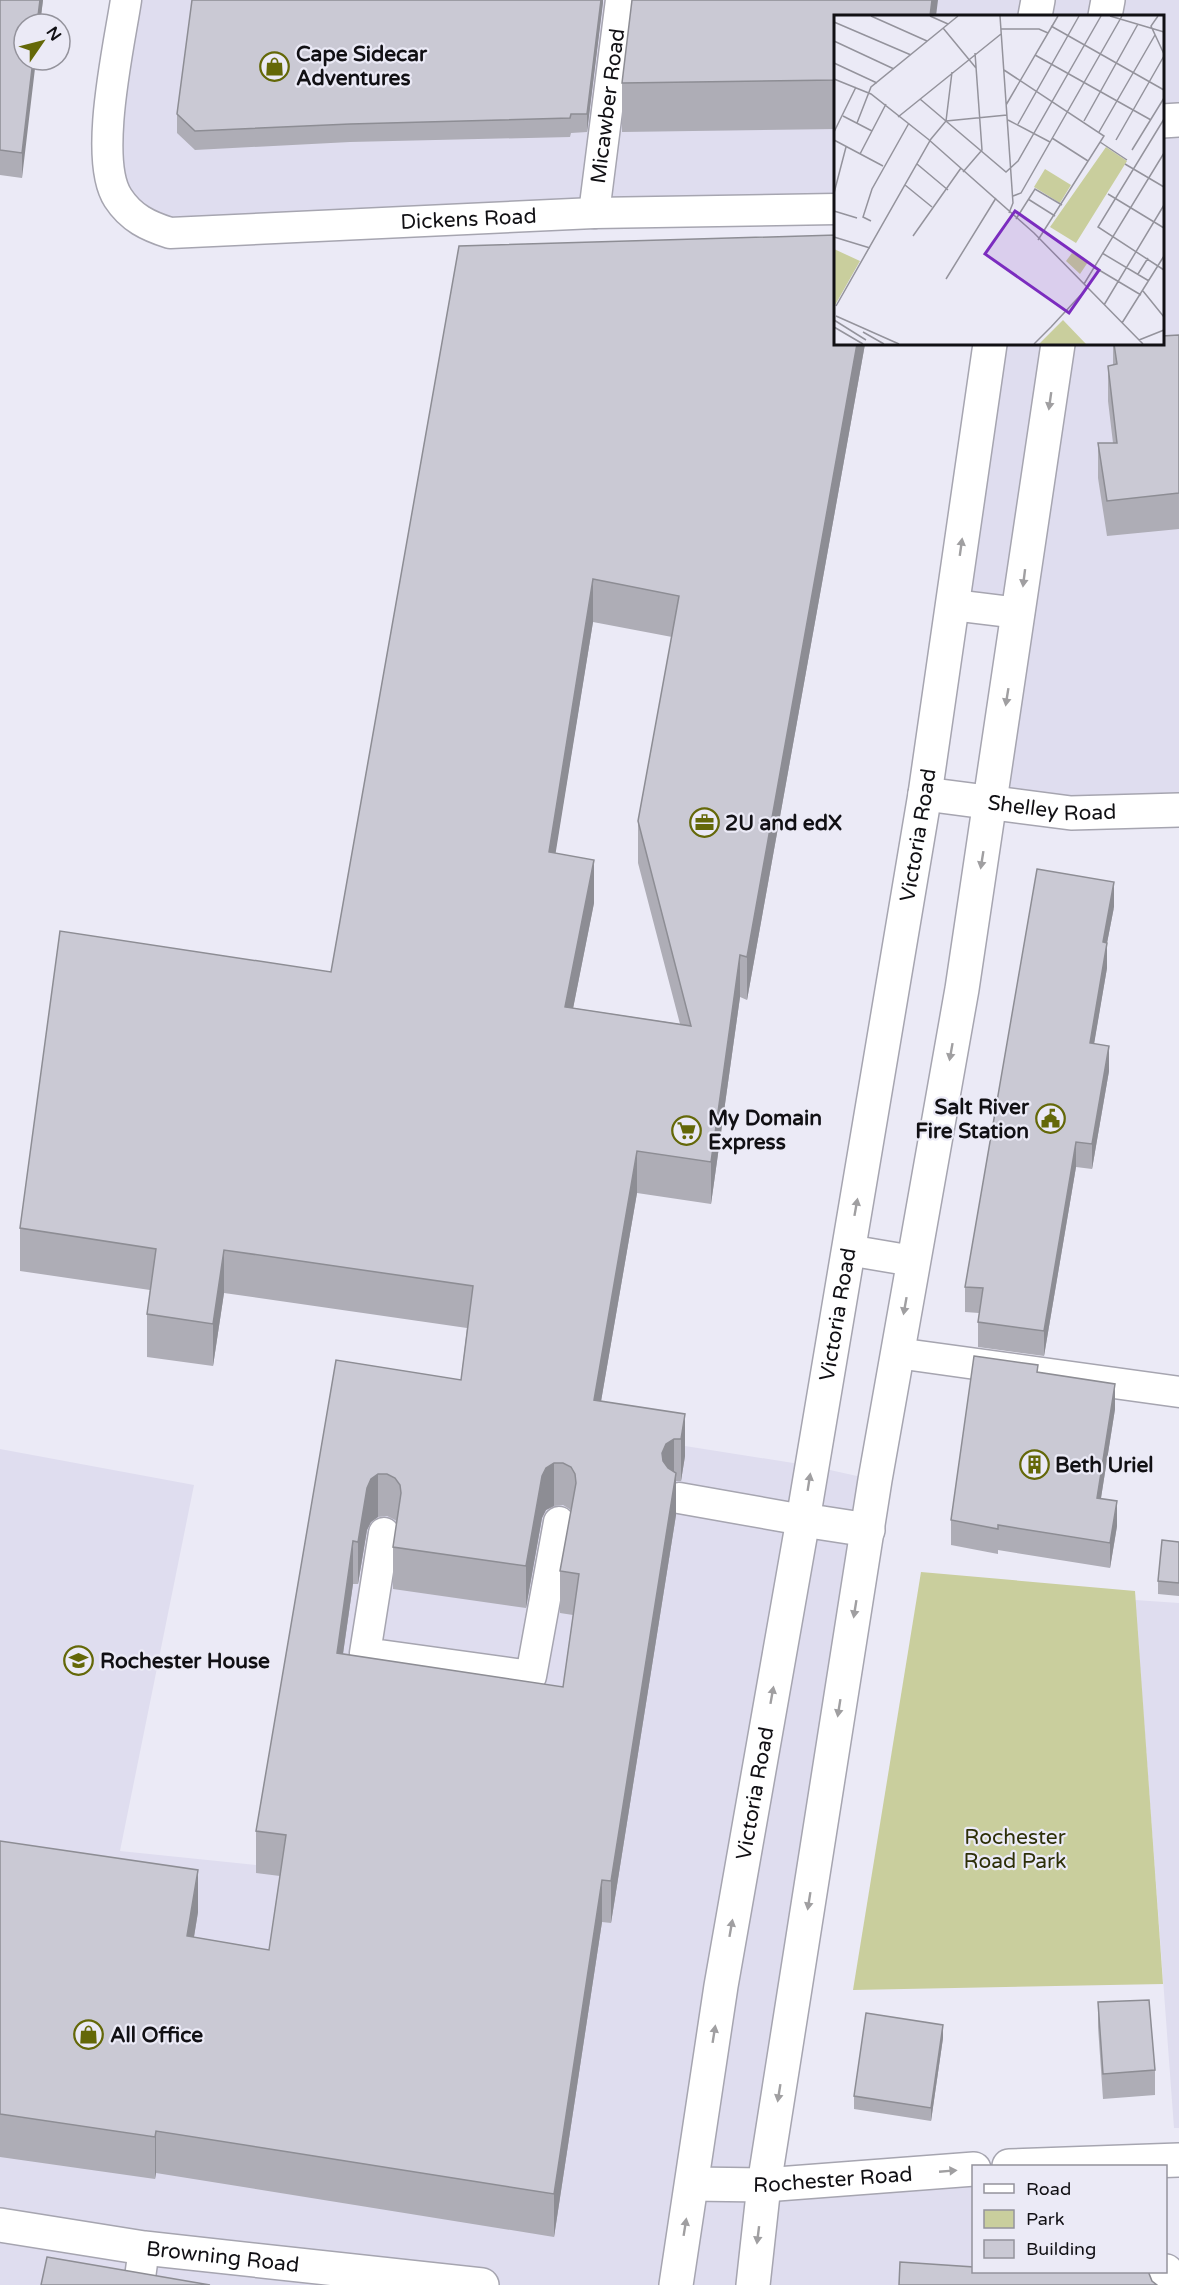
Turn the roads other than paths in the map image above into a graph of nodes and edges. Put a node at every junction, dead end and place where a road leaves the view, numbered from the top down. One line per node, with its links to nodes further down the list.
1 (126, 0): 10 (lane, Dickens Road)
2 (621, 0): 10 (lane, Micawber Road)
3 (1038, 0): 5 (main road)
4 (1108, 0): 6 (main road)
5 (1035, 15)
6 (1105, 15)
7 (1179, 120): 8 (main road)
8 (1164, 121)
9 (834, 209): 10 (lane, Dickens Road)
10 (594, 213)
11 (990, 345): 13 (main road, Victoria Road, one-way to 11)
12 (1058, 345): 14 (main road, one-way to 14)
13 (953, 605): 14 (lane); 15 (main road, Victoria Road)
14 (1019, 613): 16 (main road, one-way to 16)
15 (925, 794): 16 (main road, Shelley Road); 18 (main road, Victoria Road, one-way to 15)
16 (991, 802): 17 (main road, Shelley Road); 19 (main road, one-way to 19)
17 (1179, 810)
18 (848, 1250): 19 (lane); 23 (main road, Victoria Road, one-way to 18)
19 (913, 1261): 20 (main road, one-way to 20)
20 (897, 1353): 21 (lane); 25 (main road)
21 (1179, 1392)
22 (679, 1498): 23 (lane)
23 (803, 1520): 25 (main road); 30 (main road, Victoria Road, one-way to 23)
24 (559, 1522): 26 (lane)
25 (868, 1530): 31 (main road, one-way to 31)
26 (384, 1533)
27 (1165, 2163): 28 (main road)
28 (1061, 2165)
29 (972, 2169): 31 (main road, Rochester Road, one-way to 29)
30 (692, 2184): 31 (main road, Rochester Road); 36 (main road, Victoria Road, one-way to 30)
31 (764, 2185): 37 (main road, one-way to 37)
32 (0, 2225): 33 (main road, Browning Road)
33 (144, 2248): 34 (lane); 35 (main road, Browning Road)
34 (139, 2285)
35 (482, 2285)
36 (676, 2285)
37 (753, 2285)

